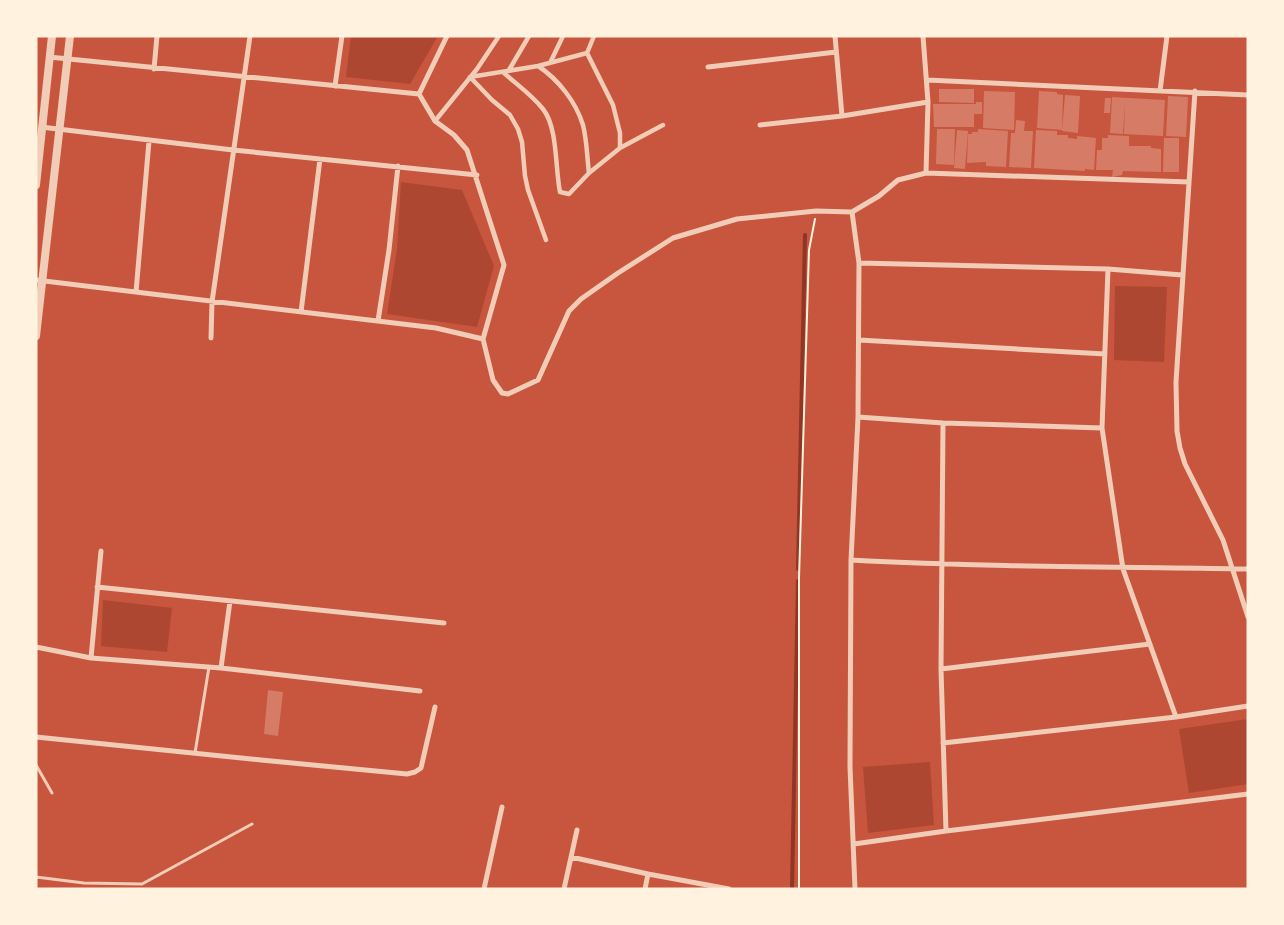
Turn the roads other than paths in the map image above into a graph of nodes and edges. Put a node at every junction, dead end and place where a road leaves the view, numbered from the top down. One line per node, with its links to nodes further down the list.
1 (52, 36): 16 (street)
2 (70, 36): 17 (street)
3 (157, 36): 21 (street)
4 (250, 36): 24 (street)
5 (342, 36): 27 (street)
6 (447, 36): 30 (street)
7 (499, 36): 25 (street)
8 (529, 36): 22 (street)
9 (563, 36): 18 (street)
10 (594, 36): 15 (street)
11 (835, 36): 14 (street)
12 (923, 36): 26 (street)
13 (1167, 36): 28 (street)
14 (836, 52): 20 (street); 33 (street)
15 (587, 53): 18 (street); 40 (street)
16 (49, 57): 17 (street); 37 (street)
17 (68, 59): 21 (street); 38 (street)
18 (550, 63): 19 (street)
19 (538, 66): 22 (street); 44 (street)
20 (708, 67)
21 (154, 69): 24 (street)
22 (509, 70): 23 (street)
23 (503, 72): 25 (street); 44 (street)
24 (245, 77): 27 (street); 41 (street)
25 (470, 78): 34 (street); 50 (street)
26 (927, 80): 28 (street); 32 (street)
27 (335, 86): 30 (street)
28 (1160, 91): 29 (street)
29 (1195, 92): 31 (street); 47 (street)
30 (419, 94): 34 (street)
31 (1248, 95)
32 (928, 102): 33 (street); 45 (street)
33 (842, 116): 36 (street)
34 (435, 121): 46 (street)
35 (663, 125): 40 (street)
36 (760, 125)
37 (41, 126): 38 (street); 48 (street)
38 (60, 129): 39 (street); 54 (street)
39 (149, 141): 41 (street); 55 (street)
40 (620, 148): 44 (street)
41 (233, 150): 42 (street); 56 (street)
42 (320, 159): 43 (street); 57 (street)
43 (398, 166): 46 (street); 58 (street)
44 (589, 173)
45 (926, 173): 47 (street); 49 (street)
46 (476, 176): 61 (street)
47 (1188, 182): 53 (street)
48 (36, 185)
49 (852, 212): 51 (street); 61 (street)
50 (546, 240)
51 (859, 262): 52 (street); 62 (street)
52 (1108, 269): 53 (street); 63 (street)
53 (1182, 275): 71 (street)
54 (40, 281): 55 (street); 59 (street)
55 (136, 292): 56 (street)
56 (212, 302): 57 (street); 60 (street)
57 (301, 312): 58 (street)
58 (378, 321): 61 (street)
59 (36, 336)
60 (211, 338)
61 (483, 338)
62 (859, 340): 63 (street); 64 (street)
63 (1105, 354): 66 (street)
64 (858, 417): 65 (street); 68 (street)
65 (942, 423): 66 (street); 69 (street)
66 (1102, 428): 70 (street)
67 (101, 551): 73 (street)
68 (852, 560): 69 (street); 97 (street)
69 (942, 565): 70 (street); 82 (street)
70 (1122, 569): 71 (street); 77 (street)
71 (1232, 569): 72 (street); 75 (street)
72 (1248, 569)
73 (97, 587): 74 (street); 79 (street)
74 (230, 600): 76 (street); 81 (street)
75 (1248, 618)
76 (444, 623)
77 (1150, 644): 82 (street); 86 (street)
78 (36, 647): 79 (street)
79 (91, 658): 80 (street)
80 (209, 667): 81 (street); 89 (lane)
81 (221, 668): 83 (street)
82 (942, 669): 88 (street)
83 (420, 691)
84 (1248, 706): 86 (street)
85 (435, 707): 89 (street)
86 (1176, 717): 88 (street)
87 (36, 737): 89 (street)
88 (943, 743): 96 (street)
89 (195, 753)
90 (36, 765): 91 (lane)
91 (52, 793)
92 (1248, 794): 96 (street)
93 (502, 807): 102 (street)
94 (252, 824): 100 (lane)
95 (577, 830): 98 (street)
96 (946, 831): 97 (street)
97 (854, 844): 106 (street)
98 (571, 857): 99 (street); 103 (street)
99 (648, 874): 101 (street); 104 (street)
100 (36, 877)
101 (714, 887): 105 (street)
102 (484, 889)
103 (564, 889)
104 (645, 889)
105 (729, 889)
106 (855, 889)

